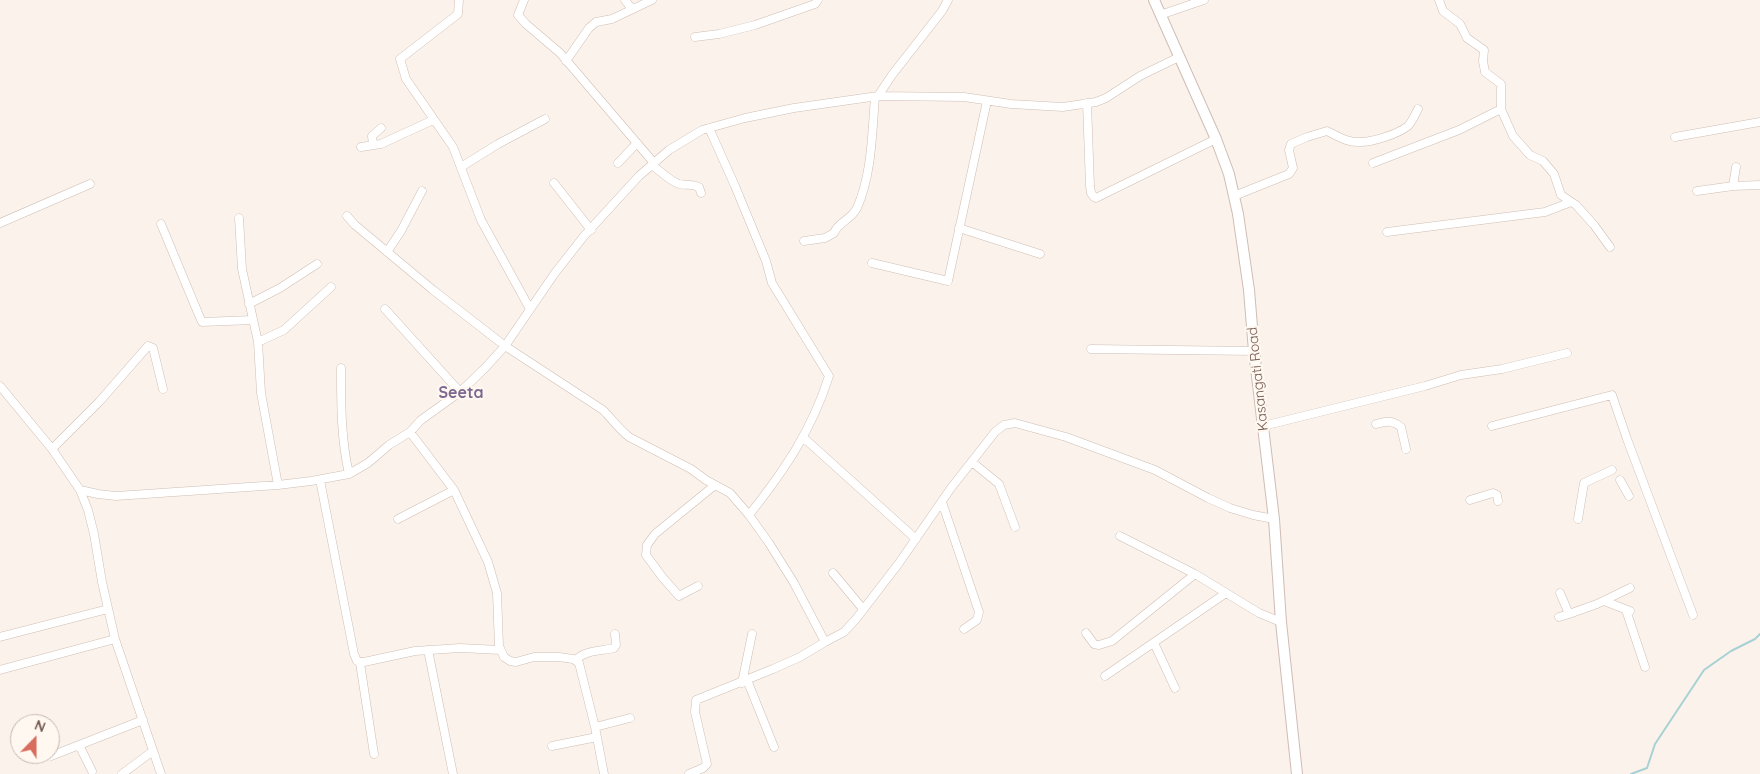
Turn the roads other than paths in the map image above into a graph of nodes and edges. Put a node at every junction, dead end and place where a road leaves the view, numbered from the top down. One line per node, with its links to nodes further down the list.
1 (459, 0): 20 (street)
2 (524, 0): 14 (street)
3 (624, 0): 10 (street)
4 (652, 0): 10 (street)
5 (818, 0): 12 (street)
6 (948, 0): 15 (street)
7 (1154, 0): 11 (street, Kasangati Road)
8 (1204, 0): 11 (street)
9 (1439, 0): 19 (street)
10 (632, 9): 14 (street)
11 (1160, 15): 13 (street, Kasangati Road)
12 (695, 37)
13 (1179, 57): 17 (street); 26 (street, Kasangati Road)
14 (566, 60): 27 (street)
15 (877, 97): 16 (street); 24 (street); 51 (street)
16 (987, 101): 17 (street); 48 (street)
17 (1087, 103): 26 (street)
18 (1418, 109): 42 (street)
19 (1501, 109): 31 (street); 43 (street)
20 (434, 120): 28 (street); 33 (street)
21 (545, 120): 33 (street)
22 (1760, 122): 25 (street)
23 (381, 128): 28 (street)
24 (709, 128): 32 (street); 75 (street)
25 (1675, 137)
26 (1216, 139): 42 (street, Kasangati Road)
27 (637, 142): 30 (street); 32 (street)
28 (373, 145): 29 (street)
29 (361, 146)
30 (618, 163)
31 (1373, 163)
32 (653, 164): 41 (street); 49 (street)
33 (461, 167): 60 (street)
34 (1736, 167): 38 (street)
35 (554, 183): 49 (street)
36 (90, 184): 46 (street)
37 (1760, 185): 38 (street)
38 (1733, 186): 40 (street)
39 (422, 191): 53 (street)
40 (1697, 191)
41 (700, 193)
42 (1234, 196): 65 (street, Kasangati Road)
43 (1571, 202): 50 (street); 52 (street)
44 (348, 216): 53 (street)
45 (239, 218): 58 (street)
46 (0, 223)
47 (161, 224): 61 (street)
48 (959, 228): 54 (street); 55 (street)
49 (591, 230): 60 (street)
50 (1387, 232)
51 (804, 241)
52 (1610, 247)
53 (387, 252): 63 (street)
54 (1040, 254)
55 (872, 263)
56 (317, 264): 58 (street)
57 (331, 287): 62 (street)
58 (249, 304): 61 (street)
59 (385, 309): 70 (street)
60 (530, 309): 63 (street)
61 (252, 320): 62 (street)
62 (258, 342): 83 (street)
63 (505, 346): 70 (street); 84 (street)
64 (1091, 349): 65 (street)
65 (1254, 351): 72 (street, Kasangati Road)
66 (1567, 353): 72 (street)
67 (341, 368): 80 (street)
68 (0, 386): 76 (street)
69 (162, 389): 76 (street)
70 (460, 392): 74 (street)
71 (1376, 424): 77 (street)
72 (1263, 426): 93 (street, Kasangati Road)
73 (1492, 426): 108 (street)
74 (410, 432): 80 (street); 86 (street)
75 (804, 438): 91 (street); 97 (street)
76 (52, 448): 85 (street)
77 (1406, 448)
78 (972, 462): 90 (street); 93 (street); 95 (street)
79 (1612, 470): 94 (street)
80 (349, 474): 81 (street)
81 (320, 480): 83 (street); 122 (street)
82 (1620, 480): 87 (street)
83 (278, 485): 85 (street)
84 (714, 485): 91 (street); 100 (street)
85 (80, 490): 105 (street)
86 (454, 490): 92 (street); 120 (street)
87 (1629, 496)
88 (1470, 500): 89 (street)
89 (1498, 501)
90 (942, 502): 97 (street); 111 (street)
91 (749, 515): 117 (street)
92 (398, 519)
93 (1274, 519): 110 (street, Kasangati Road)
94 (1578, 519)
95 (1015, 527)
96 (1120, 536): 99 (street)
97 (916, 539): 106 (street)
98 (833, 573): 106 (street)
99 (1195, 574): 102 (street); 112 (street)
100 (698, 586)
101 (1630, 588): 104 (street)
102 (1226, 593): 110 (street); 118 (street)
103 (1560, 593): 107 (street)
104 (1604, 600): 107 (street); 123 (street)
105 (108, 609): 115 (street); 116 (street)
106 (863, 609): 117 (street)
107 (1569, 614): 109 (street)
108 (1693, 614)
109 (1559, 617)
110 (1281, 622): 144 (street, Kasangati Road)
111 (964, 629)
112 (1086, 633)
113 (615, 634): 121 (street)
114 (752, 634): 126 (street)
115 (0, 637)
116 (115, 639): 124 (street); 129 (street)
117 (825, 642): 126 (street)
118 (1154, 642): 125 (street); 127 (street)
119 (428, 650): 120 (street); 122 (street); 141 (street)
120 (500, 650): 121 (street)
121 (576, 660): 130 (street)
122 (360, 662): 137 (street)
123 (1645, 667)
124 (0, 670)
125 (1105, 676)
126 (744, 681): 134 (street); 143 (street)
127 (1175, 688)
128 (630, 718): 130 (street)
129 (143, 720): 132 (street); 135 (street)
130 (595, 727): 131 (street)
131 (597, 737): 133 (street); 142 (street)
132 (79, 745): 136 (street); 138 (street)
133 (552, 746)
134 (774, 747)
135 (153, 751): 139 (street); 140 (street)
136 (60, 752)
137 (374, 754)
138 (92, 771)
139 (122, 774)
140 (161, 774)
141 (453, 774)
142 (604, 774)
143 (689, 774)
144 (1297, 774)

